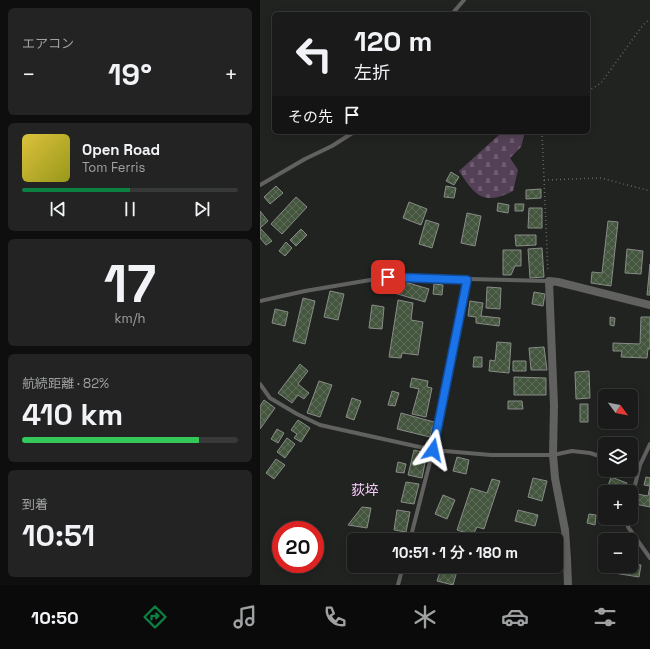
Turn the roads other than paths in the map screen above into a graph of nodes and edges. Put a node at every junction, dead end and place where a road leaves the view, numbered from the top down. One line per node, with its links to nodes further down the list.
1 (464, 0): 2 (lane)
2 (454, 12)
3 (351, 134): 4 (lane)
4 (260, 185)
5 (467, 280): 6 (lane); 7 (lane); 11 (lane)
6 (549, 281): 8 (street); 12 (street)
7 (260, 301)
8 (650, 305)
9 (260, 384): 11 (lane)
10 (650, 444): 14 (lane)
11 (433, 450): 12 (lane); 17 (lane)
12 (554, 455): 13 (lane); 21 (street)
13 (598, 456)
14 (640, 465): 15 (lane)
15 (635, 485)
16 (628, 525): 18 (lane)
17 (412, 533)
18 (650, 558)
19 (401, 573): 20 (lane)
20 (398, 585)
21 (568, 585)

